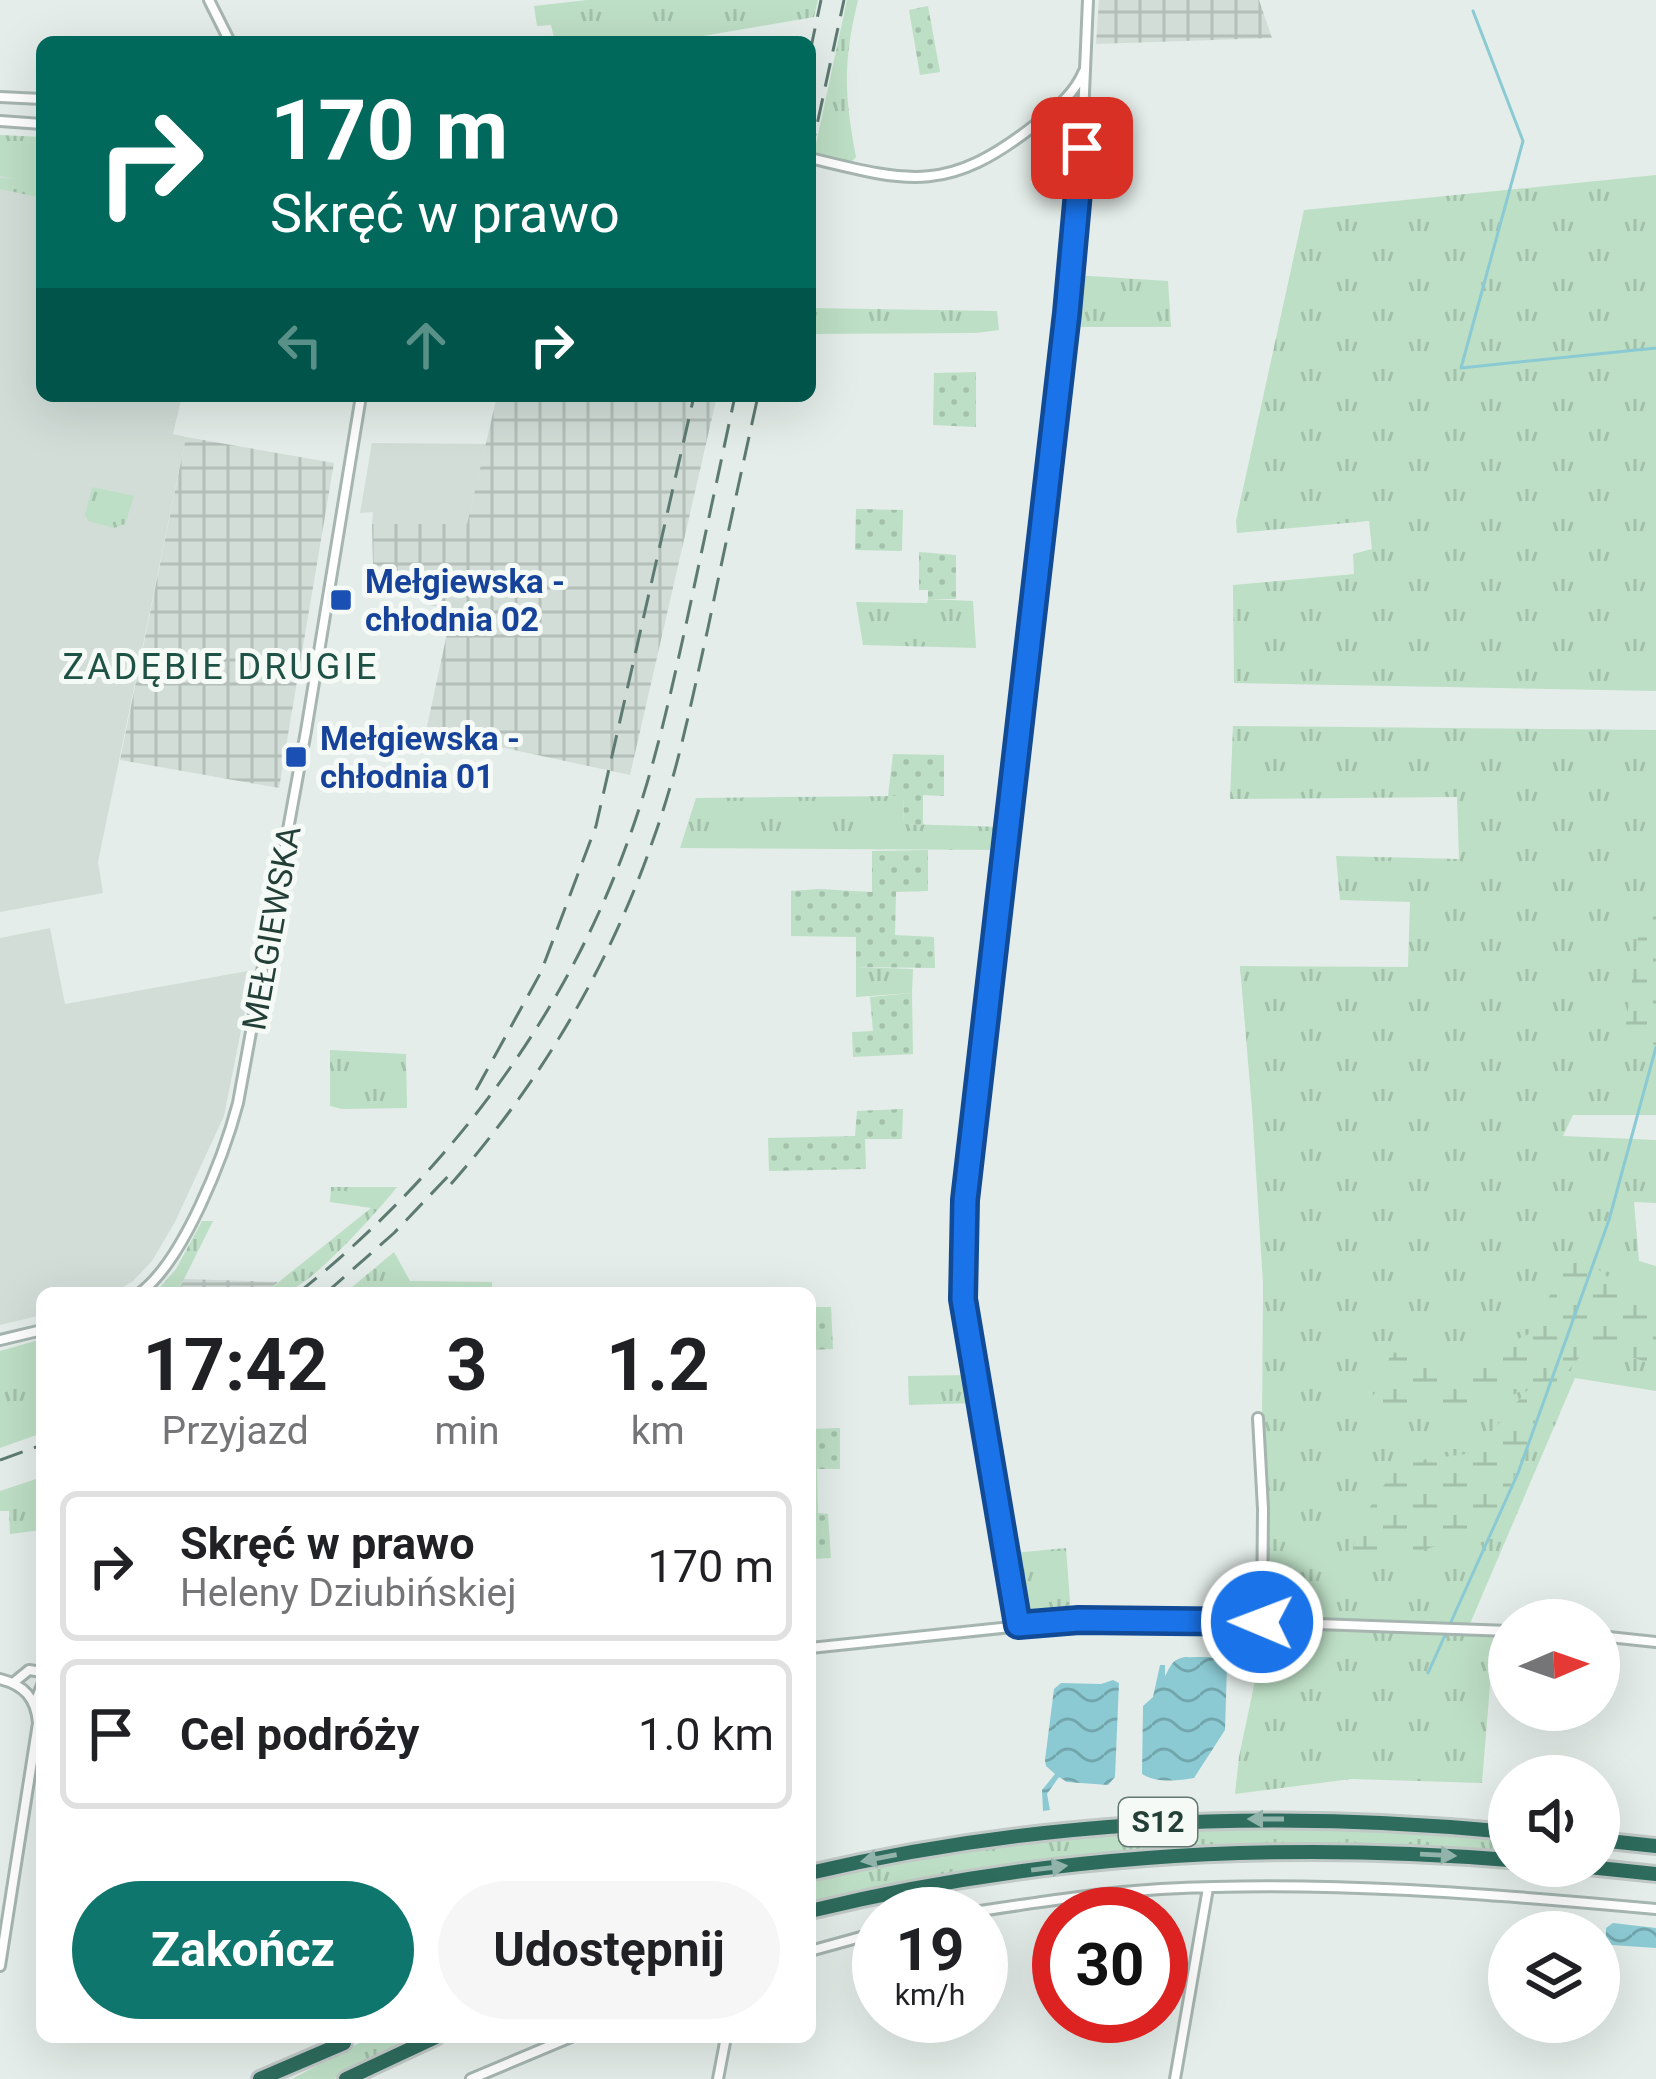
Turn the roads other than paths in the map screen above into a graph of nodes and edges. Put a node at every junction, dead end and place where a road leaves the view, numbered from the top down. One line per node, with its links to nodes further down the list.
1 (209, 0): 3 (street)
2 (1088, 0): 4 (street)
3 (227, 36)
4 (1084, 69): 7 (street); 8 (street)
5 (0, 97): 6 (street)
6 (36, 99)
7 (1061, 104): 8 (street); 11 (street)
8 (1084, 120): 18 (street)
9 (0, 121): 10 (street)
10 (36, 124)
11 (816, 159)
12 (361, 402): 13 (street, MEŁGIEWSKA)
13 (146, 1287)
14 (36, 1331): 15 (street)
15 (0, 1340)
16 (1258, 1418): 17 (street)
17 (1262, 1622): 18 (street); 19 (street)
18 (1018, 1625): 22 (street)
19 (1488, 1630)
20 (1620, 1638): 21 (street)
21 (1656, 1642)
22 (816, 1647)
23 (36, 1671): 25 (street)
24 (0, 1679): 25 (street)
25 (14, 1683): 27 (street)
26 (36, 1698): 27 (street)
27 (34, 1702): 28 (street)
28 (36, 1712)
29 (36, 1736): 43 (street)
30 (1488, 1830): 35 (highway, S12, one-way to 35)
31 (1620, 1842): 32 (highway)
32 (1656, 1846)
33 (1488, 1859): 39 (highway, S12, one-way to 33)
34 (1620, 1870): 36 (highway)
35 (816, 1872)
36 (1656, 1874)
37 (1208, 1888): 38 (street); 40 (street); 54 (street)
38 (1008, 1908)
39 (816, 1910)
40 (1656, 1910)
41 (852, 1939): 42 (street)
42 (816, 1949)
43 (0, 1966)
44 (344, 2043): 49 (highway)
45 (345, 2043): 50 (highway)
46 (423, 2043): 51 (highway)
47 (557, 2043): 52 (street)
48 (725, 2043): 53 (street)
49 (260, 2079)
50 (277, 2079)
51 (346, 2079)
52 (471, 2079)
53 (718, 2079)
54 (1175, 2079)

